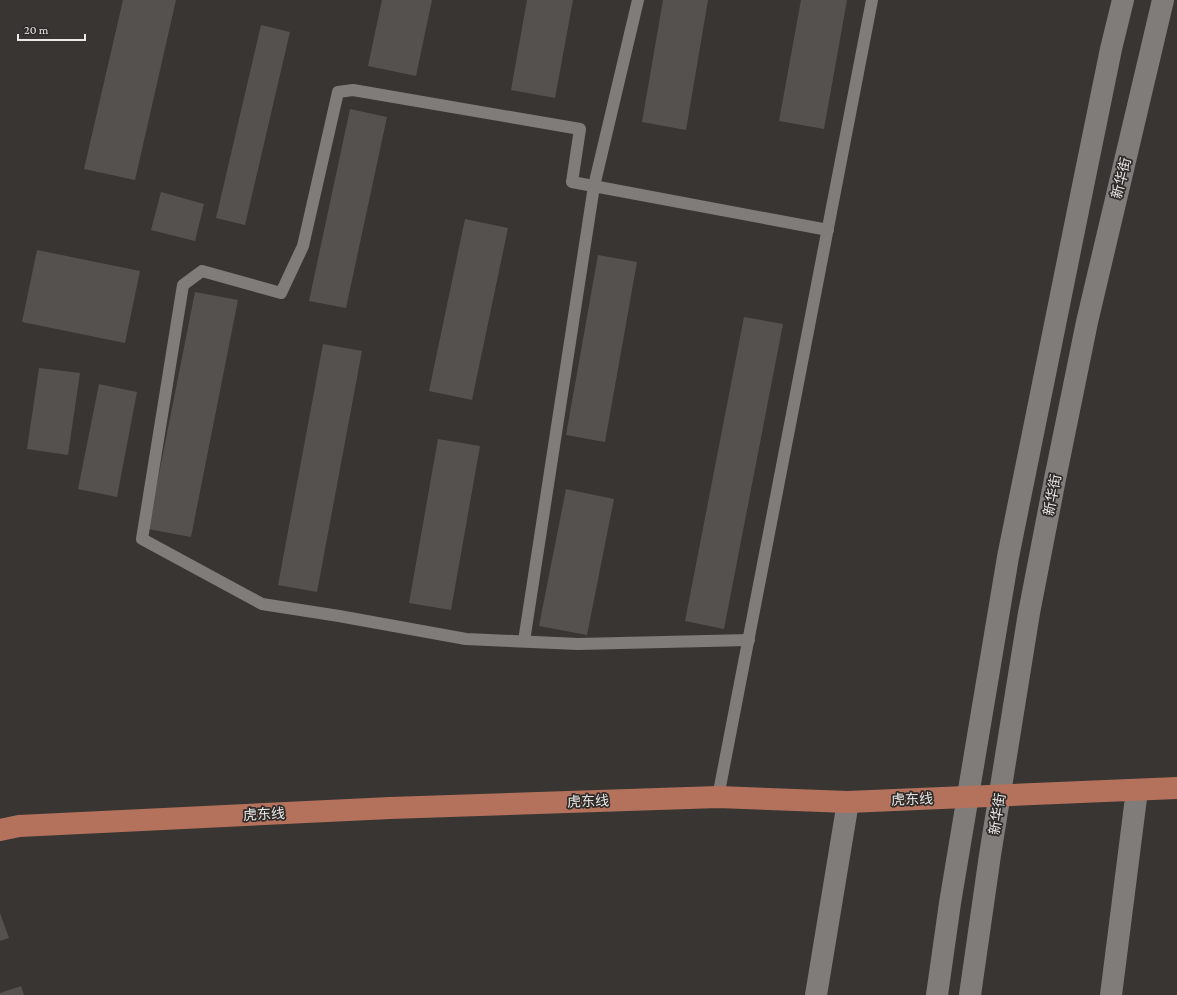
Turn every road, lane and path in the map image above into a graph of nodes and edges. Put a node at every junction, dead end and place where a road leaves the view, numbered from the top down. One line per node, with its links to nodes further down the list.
1 (638, 0): 5 (lane)
2 (872, 0): 6 (lane)
3 (1123, 0): 15 (main road)
4 (1163, 0): 16 (main road, 新华街)
5 (594, 186): 6 (lane); 8 (lane); 8 (lane)
6 (828, 230): 7 (lane)
7 (748, 640): 8 (lane); 11 (lane)
8 (524, 642)
9 (1177, 788): 10 (highway, 虎东线)
10 (1137, 790): 12 (highway, 虎东线); 17 (main road)
11 (718, 797): 12 (highway, 虎东线); 13 (highway, 虎东线)
12 (848, 802): 14 (main road)
13 (0, 830)
14 (816, 995)
15 (937, 995)
16 (970, 995)
17 (1111, 995)

